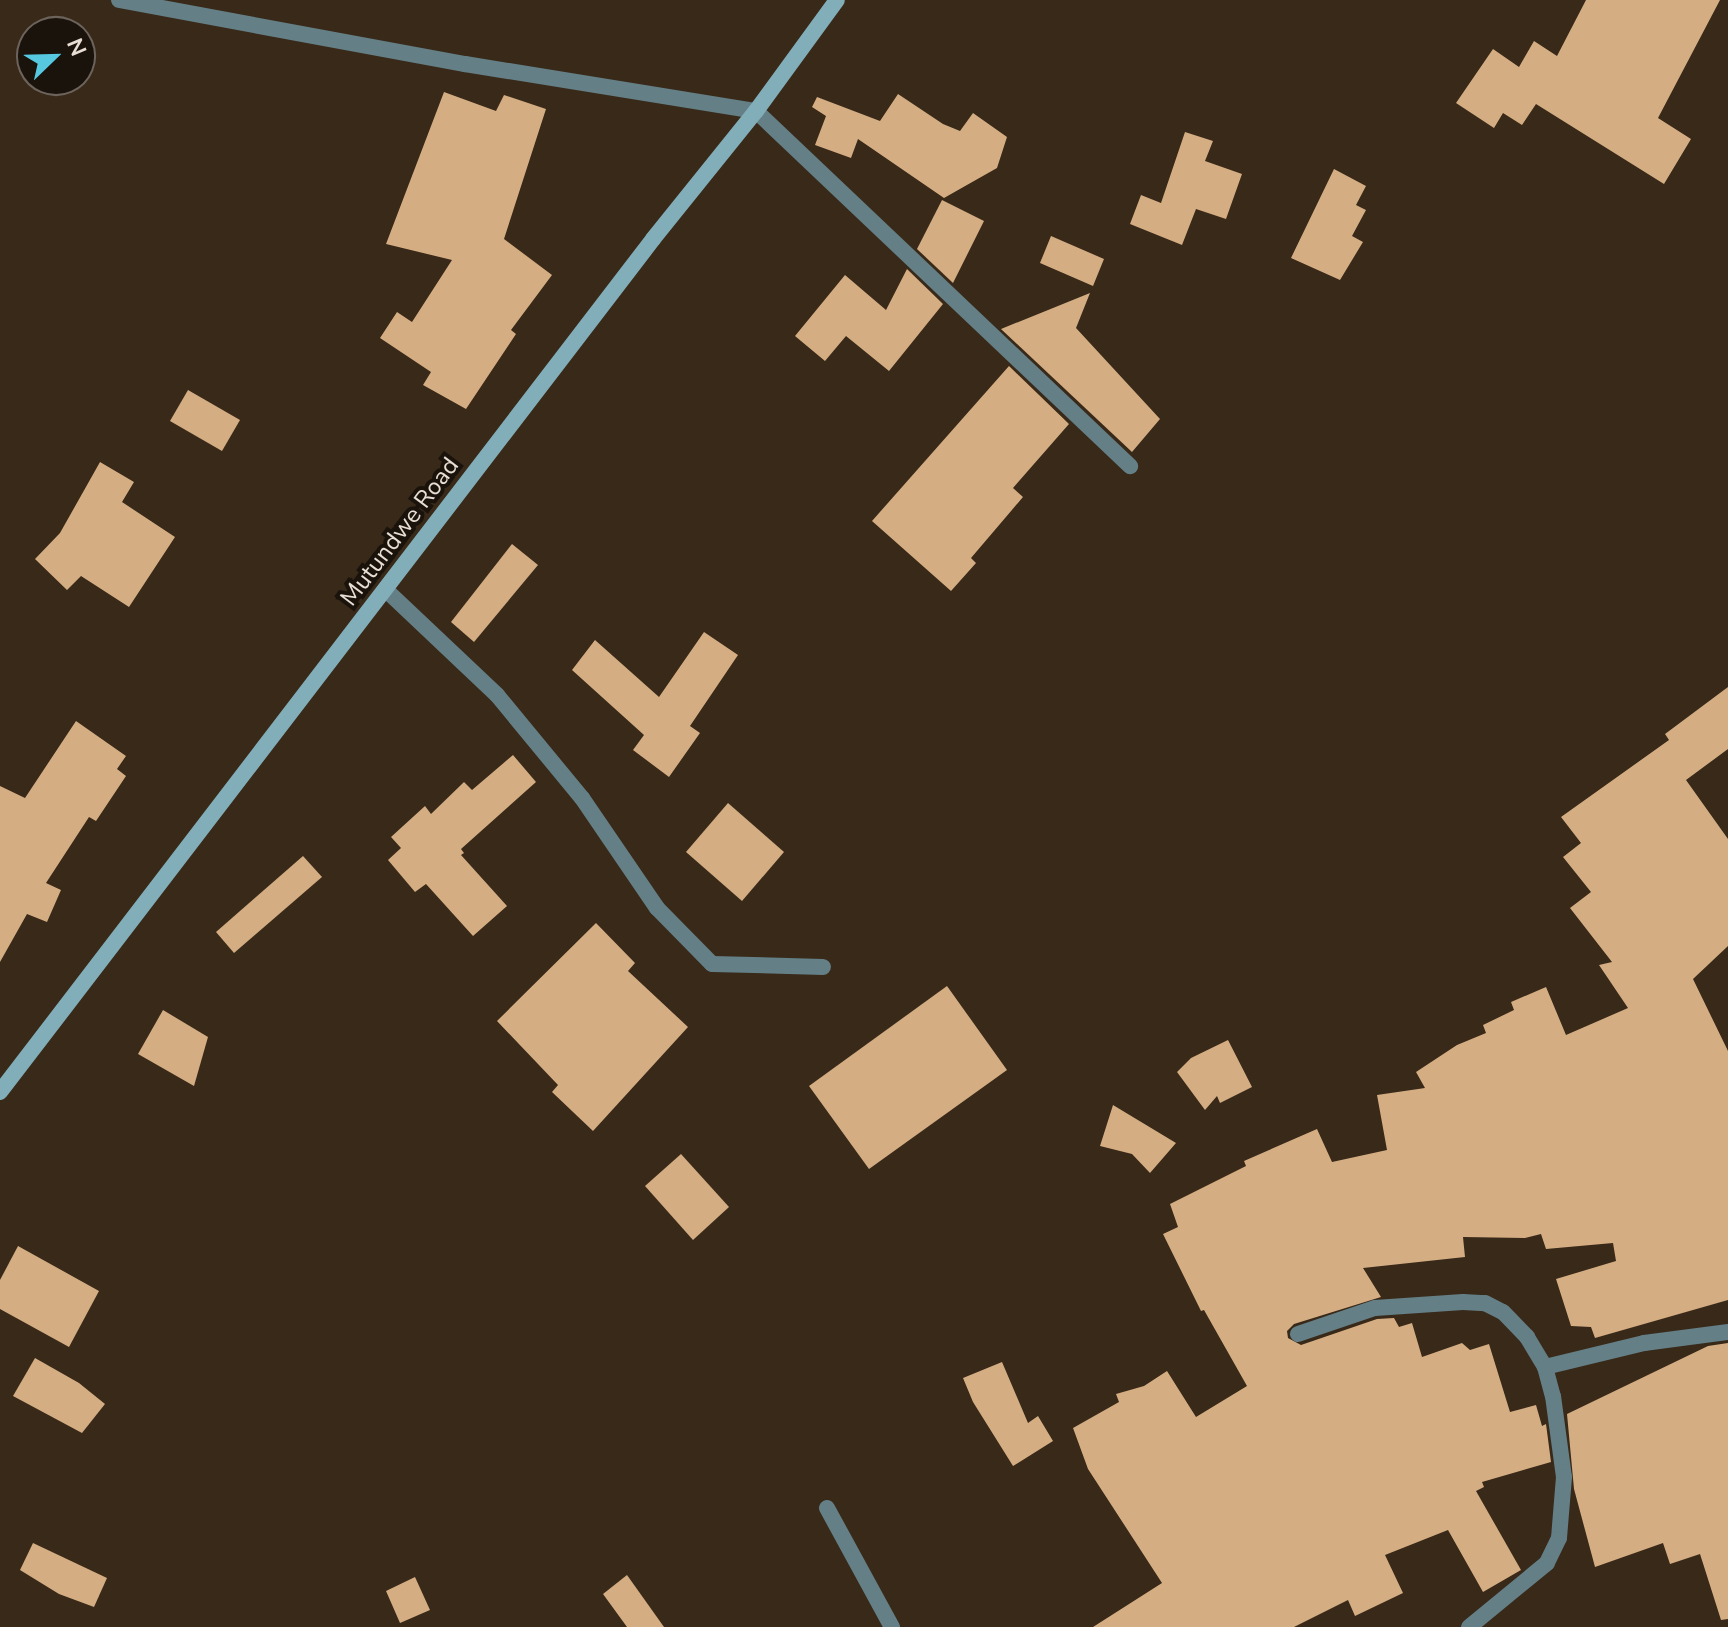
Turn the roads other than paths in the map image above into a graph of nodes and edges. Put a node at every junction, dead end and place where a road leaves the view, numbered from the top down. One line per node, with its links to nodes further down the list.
1 (119, 0): 3 (street)
2 (837, 0): 3 (main road, Mutundwe Road)
3 (756, 111): 4 (street); 5 (main road, Mutundwe Road)
4 (1130, 466)
5 (386, 590): 6 (street); 7 (main road, Mutundwe Road)
6 (823, 967)
7 (7, 1072): 8 (main road, Mutundwe Road)
8 (0, 1092)
9 (1728, 1332): 11 (street)
10 (1298, 1334): 11 (street)
11 (1545, 1367): 14 (street)
12 (827, 1508): 13 (street)
13 (892, 1627)
14 (1469, 1627)

